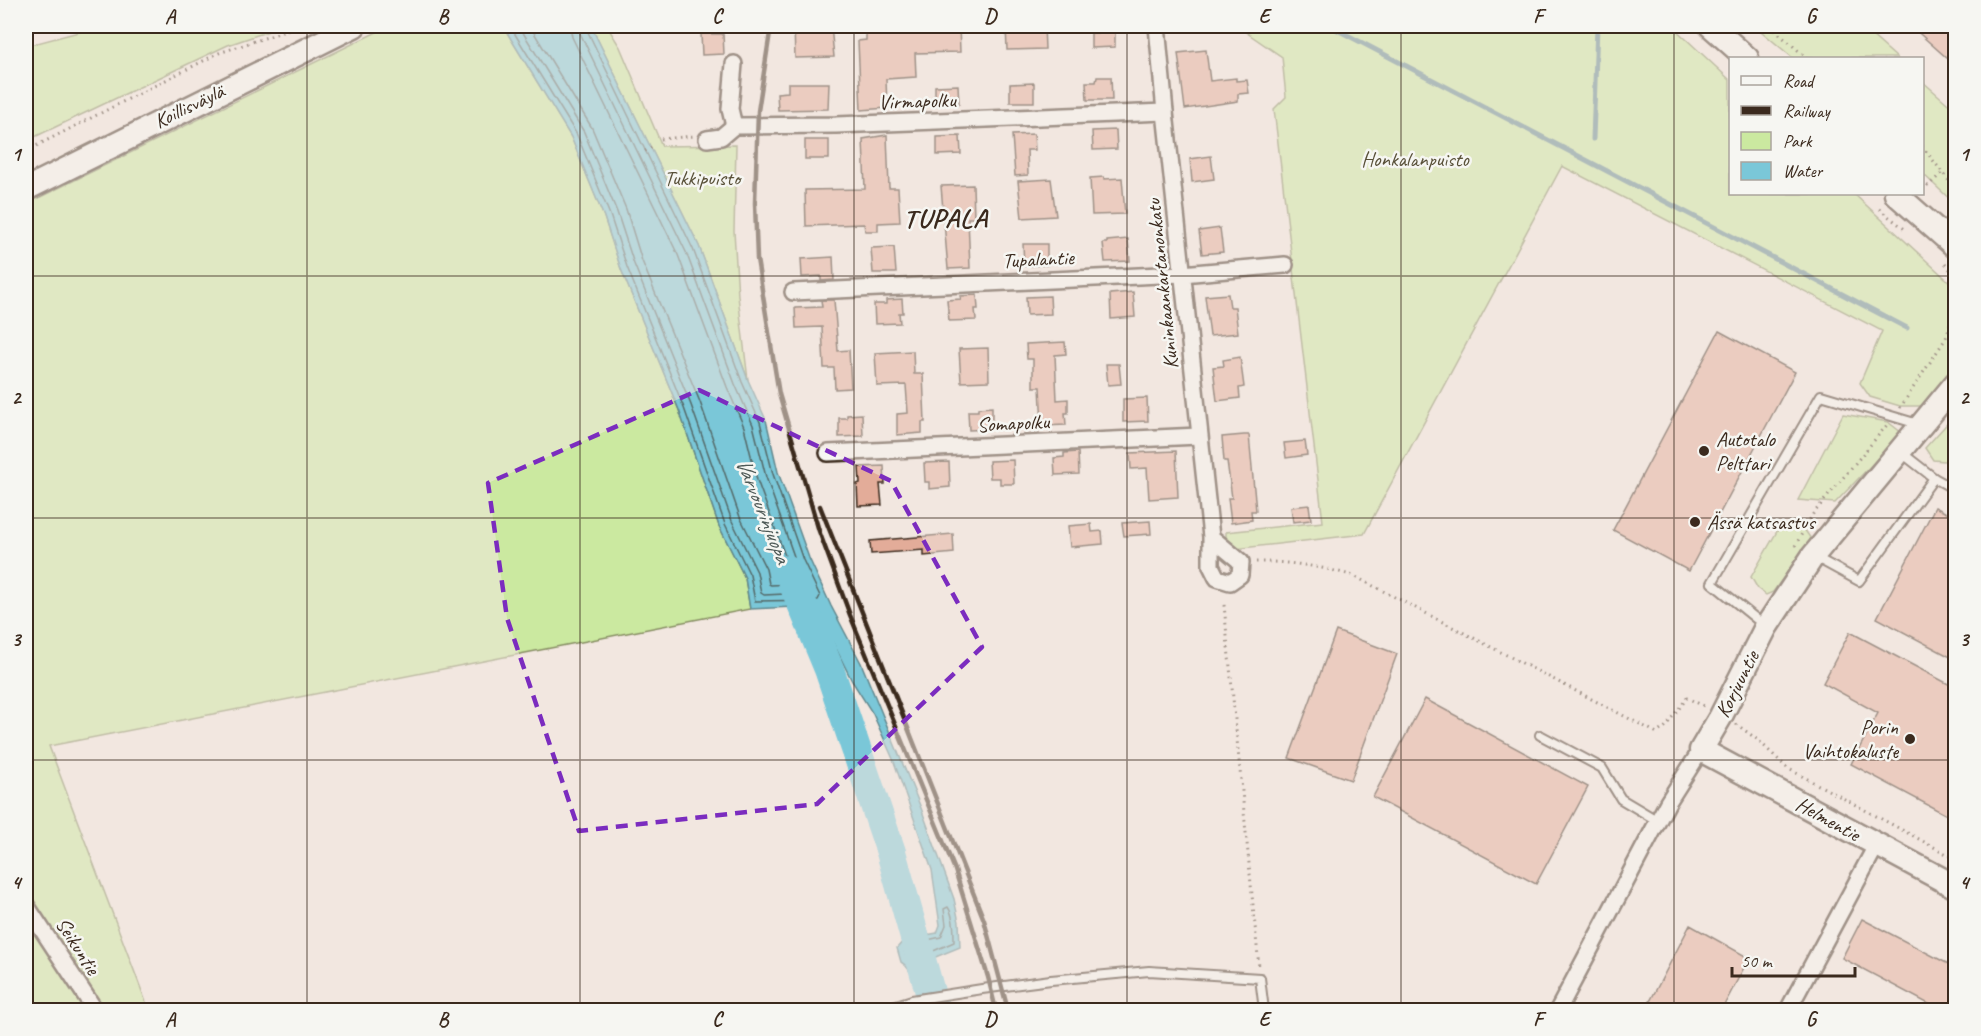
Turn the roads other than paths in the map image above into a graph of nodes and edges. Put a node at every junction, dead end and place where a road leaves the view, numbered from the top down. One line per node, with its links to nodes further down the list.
1 (354, 26): 9 (street, Koillisväylä)
2 (1157, 26): 6 (street, Kuninkaankartanonkatu)
3 (1711, 26): 4 (street)
4 (1746, 57)
5 (734, 64): 7 (street)
6 (1165, 112): 7 (street, Virmapolku); 13 (street, Kuninkaankartanonkatu)
7 (734, 126): 8 (street)
8 (707, 139)
9 (26, 189)
10 (1897, 195): 11 (street)
11 (1956, 247)
12 (1285, 265): 13 (street, Tupalantie)
13 (1182, 274): 14 (street, Tupalantie); 17 (street, Kuninkaankartanonkatu)
14 (793, 292)
15 (1956, 383): 16 (street, Korjuuntie)
16 (1923, 425): 18 (street, Korjuuntie); 24 (lane)
17 (1199, 436): 19 (street, Somapolku); 22 (street, Kuninkaankartanonkatu)
18 (1899, 451): 20 (lane); 23 (street, Korjuuntie)
19 (828, 453)
20 (1934, 477): 21 (lane); 23 (lane)
21 (1956, 490)
22 (1211, 537): 22 (street, Kuninkaankartanonkatu)
23 (1814, 556): 24 (street, Korjuuntie)
24 (1766, 627): 26 (street, Korjuuntie)
25 (1540, 735): 27 (lane)
26 (1701, 750): 27 (street, Korjuuntie); 28 (street, Helmentie)
27 (1658, 821): 34 (street, Korjuuntie)
28 (1876, 846): 29 (street, Helmentie); 35 (street)
29 (1956, 887)
30 (26, 905): 31 (street, Seikuntie)
31 (95, 1011)
32 (881, 1011): 33 (lane)
33 (1264, 1011)
34 (1557, 1011)
35 (1788, 1011)

